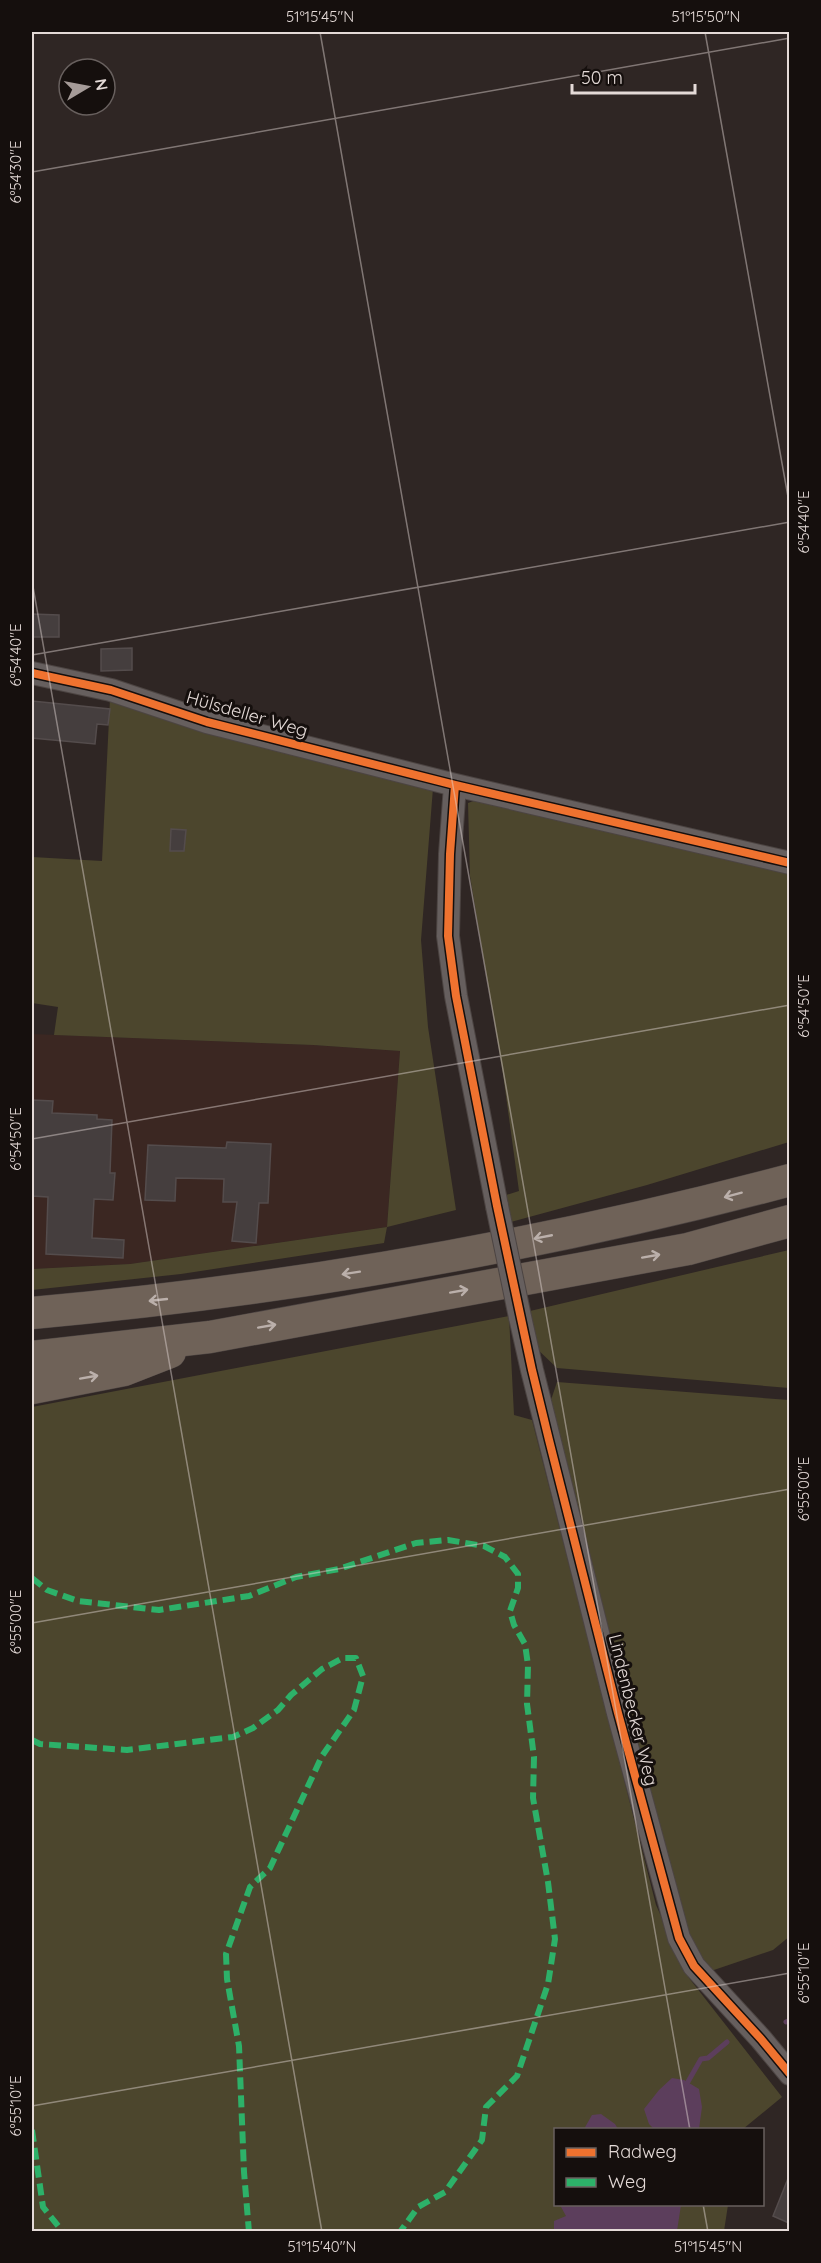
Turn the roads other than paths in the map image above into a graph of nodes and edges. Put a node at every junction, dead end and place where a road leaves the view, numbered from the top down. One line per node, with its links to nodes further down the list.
1 (32, 673): 2 (street, Hülsdeller Weg)
2 (455, 785): 3 (street, Hülsdeller Weg); 10 (street, Lindenbecker Weg, bridge)
3 (789, 863)
4 (789, 1180): 6 (highway, one-way to 6)
5 (789, 1221): 7 (highway, one-way to 5)
6 (32, 1313)
7 (210, 1337): 8 (highway); 9 (highway, one-way to 7)
8 (32, 1357)
9 (32, 1388)
10 (789, 2074)

